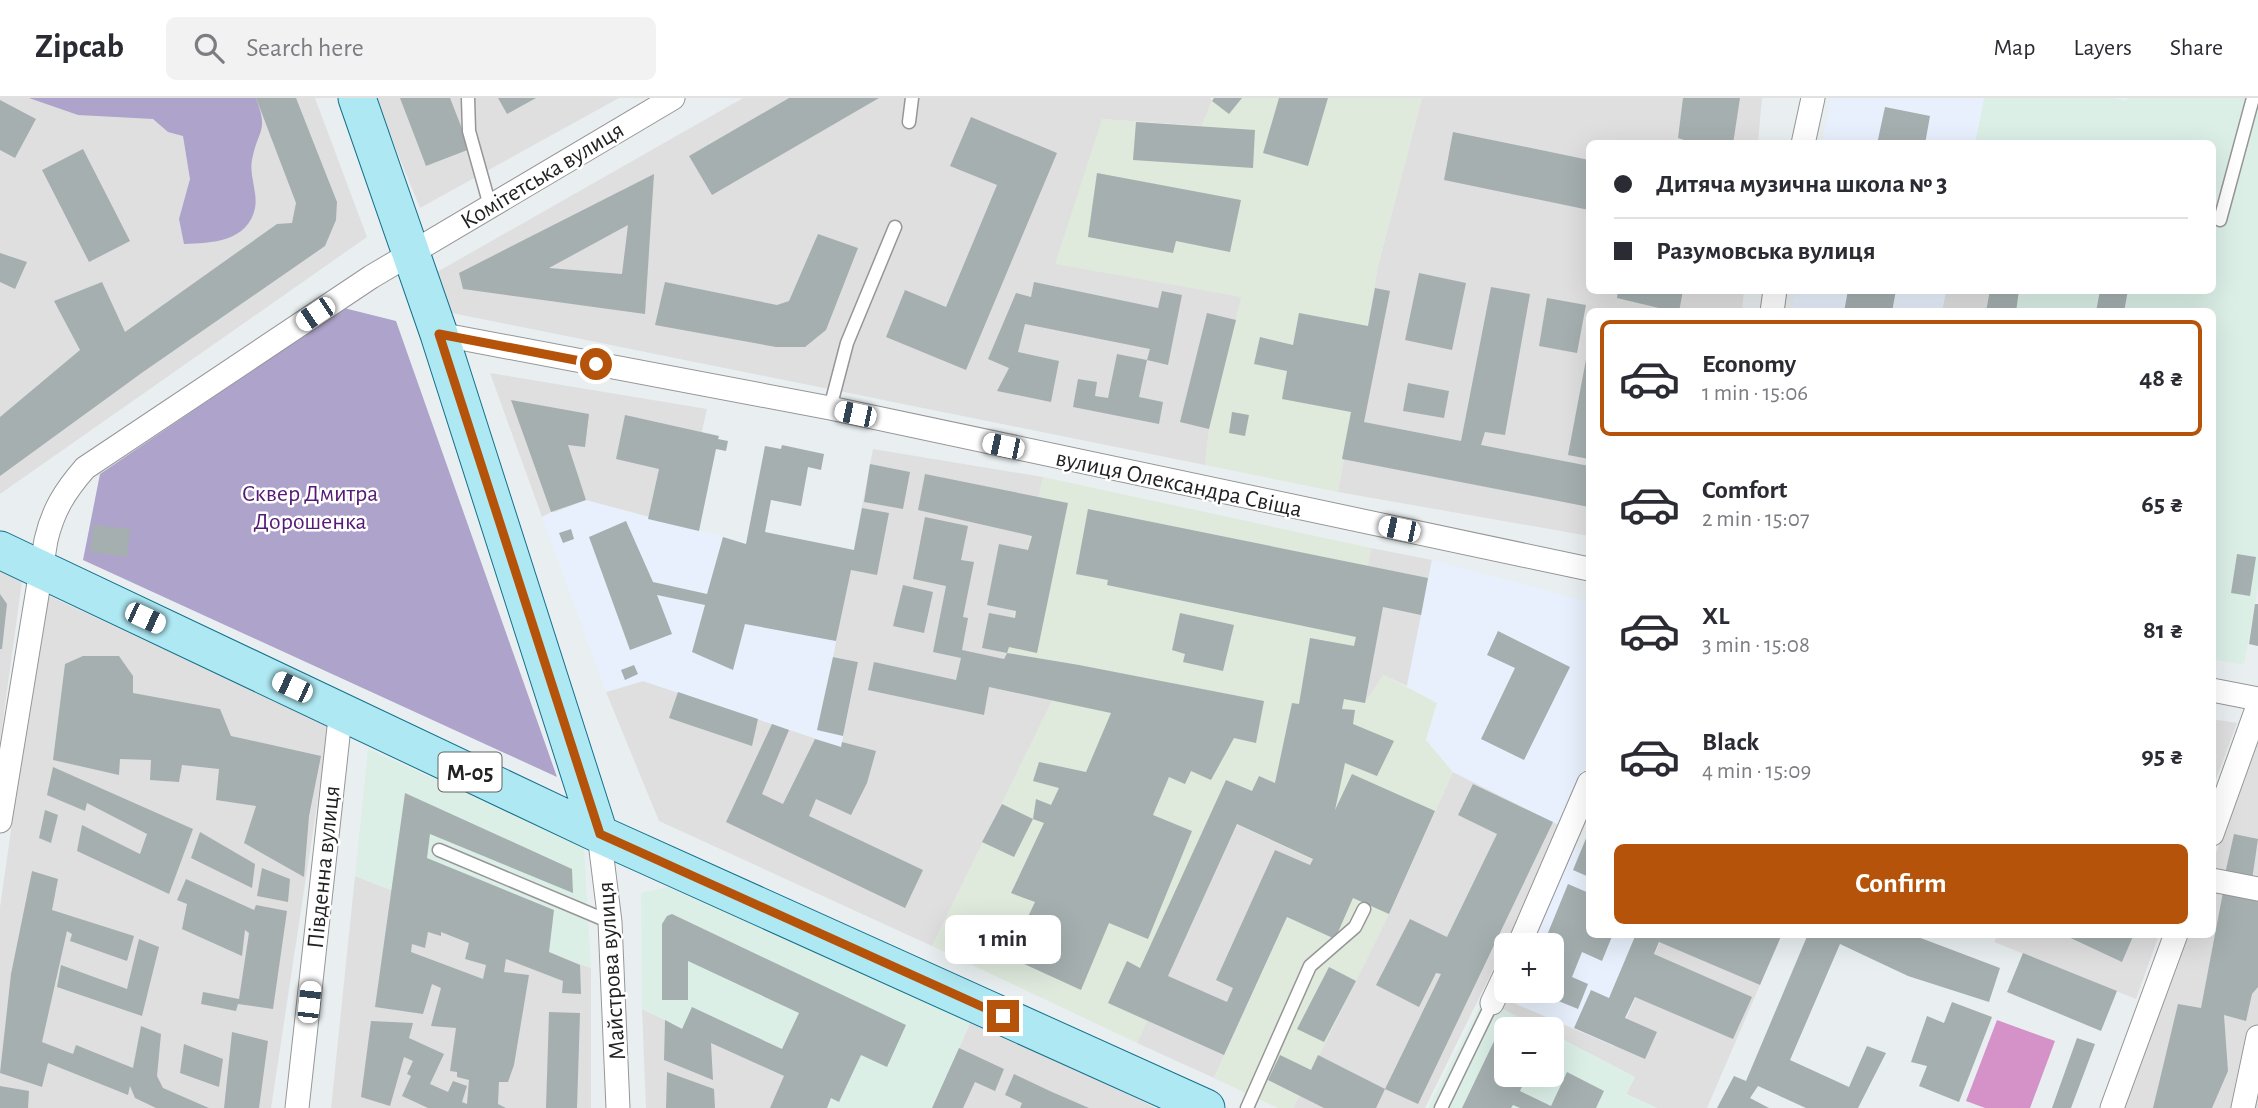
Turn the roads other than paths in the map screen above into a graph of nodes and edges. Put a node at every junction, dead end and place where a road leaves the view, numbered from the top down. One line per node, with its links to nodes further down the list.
1 (357, 98): 12 (main road)
2 (468, 98): 9 (lane)
3 (912, 98): 7 (lane)
4 (1812, 98): 8 (street)
5 (2253, 98): 10 (lane)
6 (667, 100): 9 (street, Комітетська вулиця)
7 (909, 122)
8 (1804, 140)
9 (490, 206): 12 (street, Комітетська вулиця)
10 (2220, 220)
11 (895, 227): 14 (lane)
12 (412, 252): 13 (main road); 16 (street)
13 (439, 334): 14 (street, вулиця Олександра Свіща); 25 (main road)
14 (831, 408): 17 (street, вулиця Олександра Свіща)
15 (0, 550): 16 (main road, М-05)
16 (40, 568): 21 (main road, М-05); 23 (street)
17 (1586, 568)
18 (2216, 691): 19 (street)
19 (2258, 699)
20 (2258, 706): 24 (street)
21 (341, 709): 25 (main road, М-05); 36 (street, Південна вулиця)
22 (1586, 797): 31 (street)
23 (0, 821)
24 (2216, 823)
25 (600, 834): 30 (street, Майстрова вулиця); 38 (main road, М-05)
26 (439, 850): 30 (lane)
27 (2216, 881): 28 (street)
28 (2258, 889)
29 (1364, 909): 39 (lane)
30 (610, 922): 37 (street, Майстрова вулиця)
31 (1524, 933)
32 (2174, 938): 41 (street)
33 (1494, 999): 34 (street)
34 (1492, 1003): 40 (lane)
35 (2258, 1037): 42 (street)
36 (297, 1108)
37 (618, 1108)
38 (1206, 1108)
39 (1247, 1108)
40 (1441, 1108)
41 (2112, 1108)
42 (2243, 1108)

